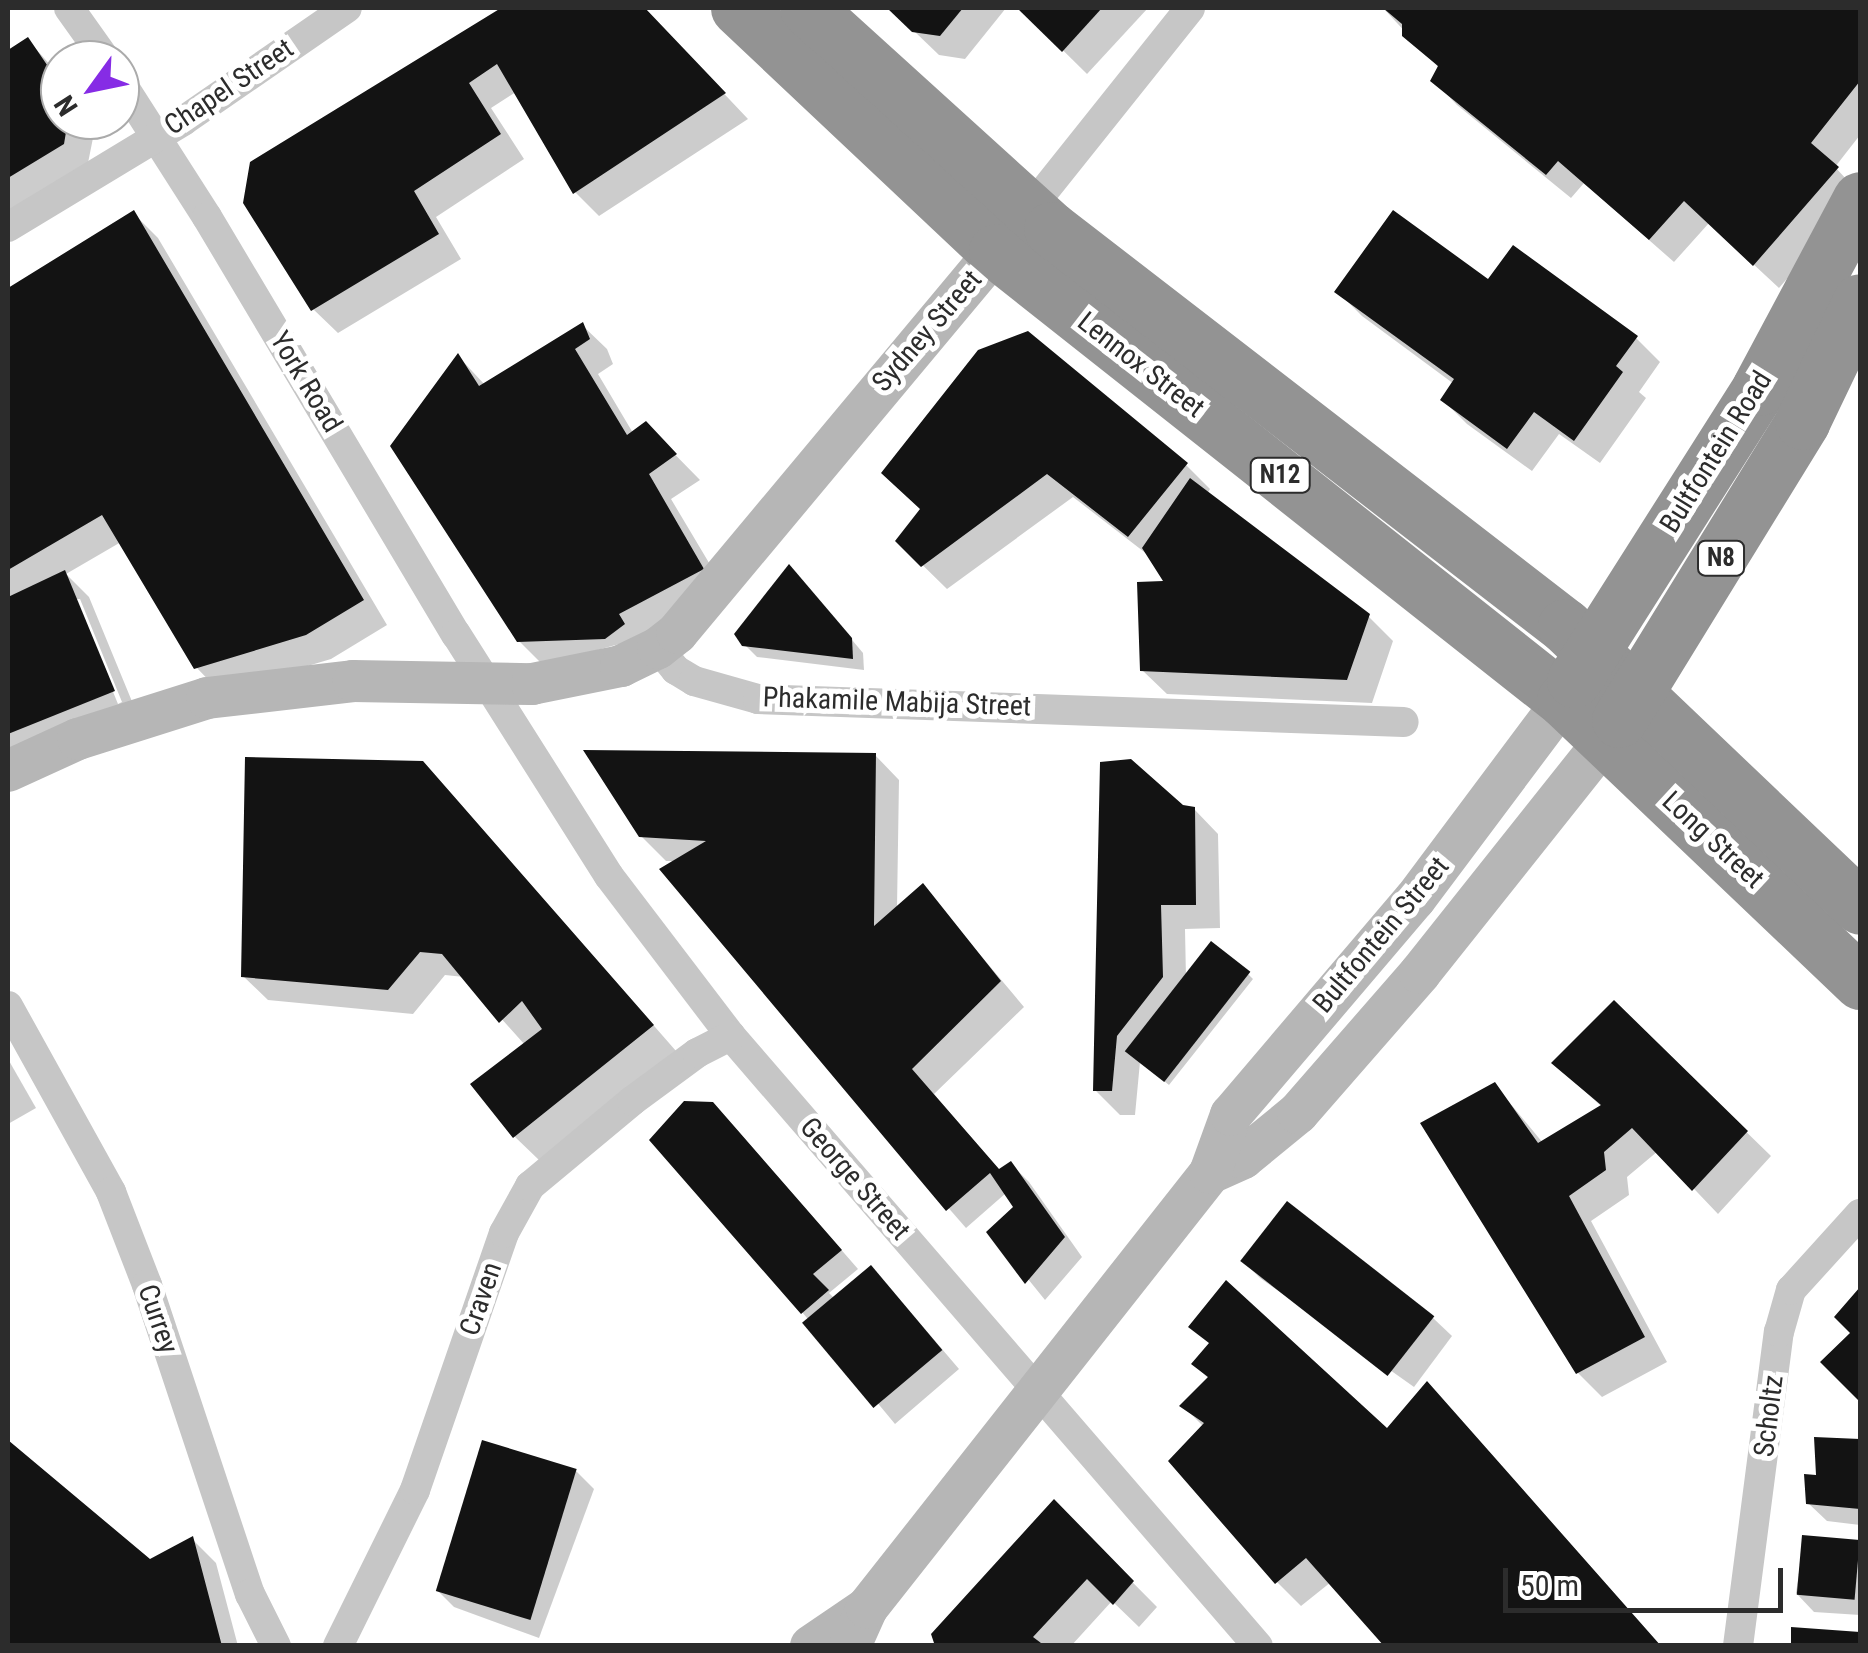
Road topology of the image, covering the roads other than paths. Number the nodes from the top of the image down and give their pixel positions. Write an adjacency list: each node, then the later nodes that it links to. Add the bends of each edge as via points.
1 (69, 8): 6 (street)
2 (348, 8): 8 (street, Chapel Street)
3 (738, 8): 11 (highway, Lennox Street / N12)
4 (807, 8): 11 (highway, Lennox Street / N12)
5 (1190, 8): 11 (street, Sydney Street)
6 (92, 40)
7 (140, 111): 8 (street, York Road)
8 (157, 136): 10 (street, Chapel Street); 15 (street, York Road)
9 (1860, 199): 14 (highway, Bultfontein Road / N8, via 1759,388)
10 (8, 228)
11 (1012, 231): 13 (street, Sydney Street, via 678,633); 14 (highway, Lennox Street / N12); 17 (highway, Lennox Street / N12)
12 (1860, 301): 16 (highway, Bultfontein Road / N8, via 1802,422)
13 (658, 648): 15 (street, via 576,678); 18 (street, Phakamile Mabija Street, via 694,681 758,699)
14 (1590, 649): 16 (highway, Long Street); 17 (highway, Bultfontein Road / N8)
15 (488, 686): 20 (street, via 353,680 207,698 78,739); 24 (street, George Street, via 609,876)
16 (1638, 692): 19 (highway, Bultfontein Road / N8); 21 (highway, Long Street)
17 (1564, 700): 19 (highway, Long Street); 25 (street, Bultfontein Street, via 1415,899 1231,1115)
18 (1404, 722)
19 (1606, 739): 22 (highway, Long Street); 25 (street, Bultfontein Street, via 1298,1114 1243,1158)
20 (8, 771)
21 (1860, 907)
22 (1860, 982)
23 (8, 1006): 29 (street, Currey, via 110,1192 250,1594)
24 (731, 1036): 27 (street, George Street); 30 (street, Craven, via 645,1092 530,1186 504,1233 415,1490)
25 (1210, 1174): 27 (street, Bultfontein Street)
26 (1860, 1214): 33 (street, Scholtz, via 1791,1290 1779,1332)
27 (1036, 1390): 28 (street, Bultfontein Street); 32 (street, George Street)
28 (859, 1626): 31 (street, Bultfontein Street)
29 (276, 1646)
30 (338, 1646)
31 (810, 1646)
32 (1258, 1646)
33 (1738, 1646)

